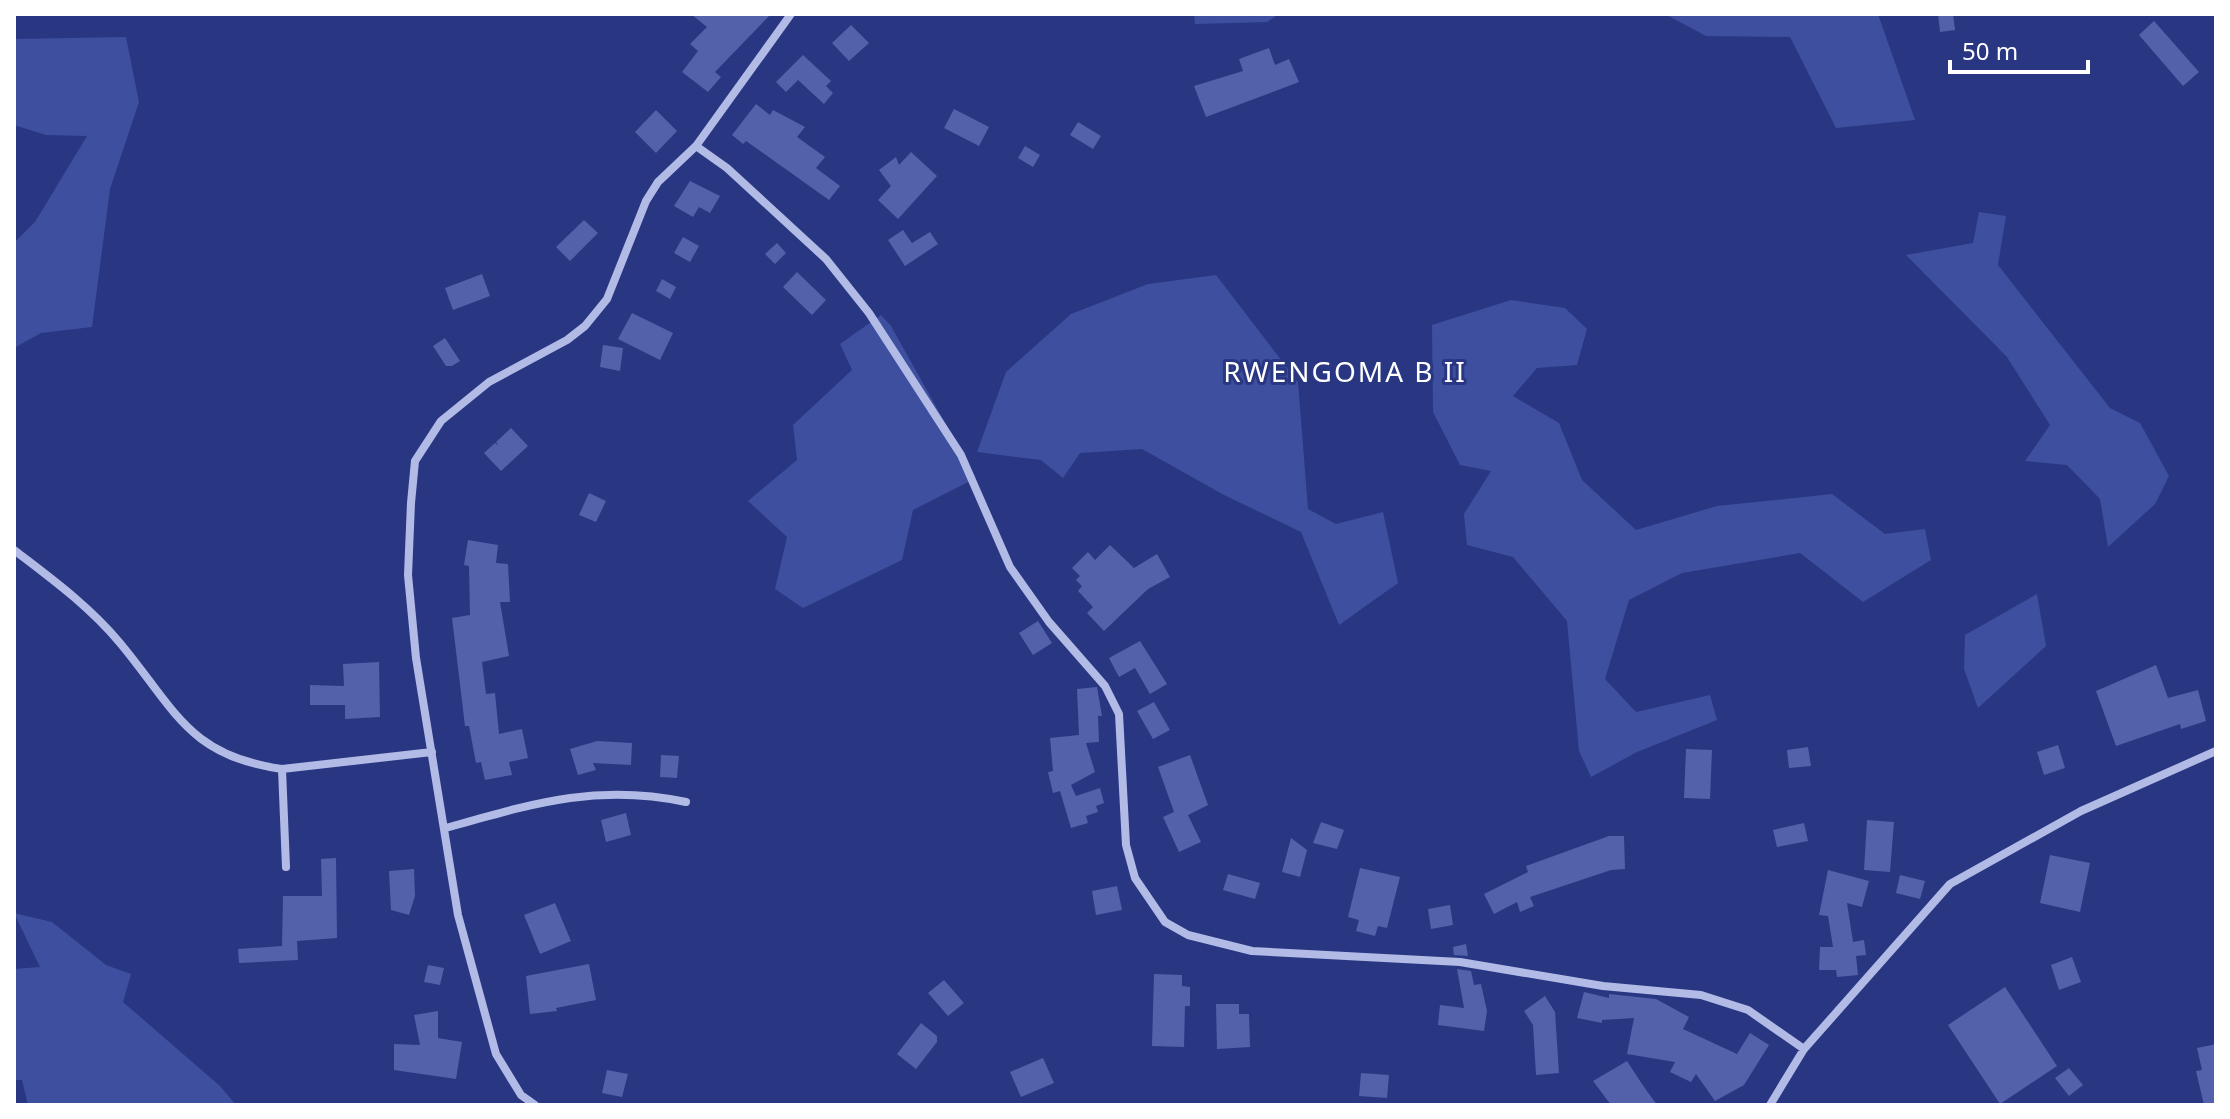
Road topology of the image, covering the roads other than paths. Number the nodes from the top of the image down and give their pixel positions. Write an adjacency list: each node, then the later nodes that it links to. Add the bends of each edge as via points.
1 (791, 14): 2 (street)
2 (696, 146): 5 (street, via 646,201 597,314 567,340 489,382 441,421 415,461 408,575); 10 (street, via 826,259 869,313 961,455 1016,576 1105,686 1119,714 1126,845 1135,878 1165,922 1188,935 1252,951 1460,962 1603,986 1701,995 1748,1010)
3 (14, 550): 6 (street, via 77,598 161,692 190,733 217,752)
4 (2216, 751): 10 (street, via 2081,811 1950,884)
5 (432, 752): 6 (street); 8 (street)
6 (282, 769): 9 (street)
7 (686, 802): 8 (street, via 645,793 580,795)
8 (446, 828): 11 (street, via 458,915 496,1054 521,1095)
9 (286, 867)
10 (1804, 1049): 12 (street)
11 (535, 1105)
12 (1770, 1105)

